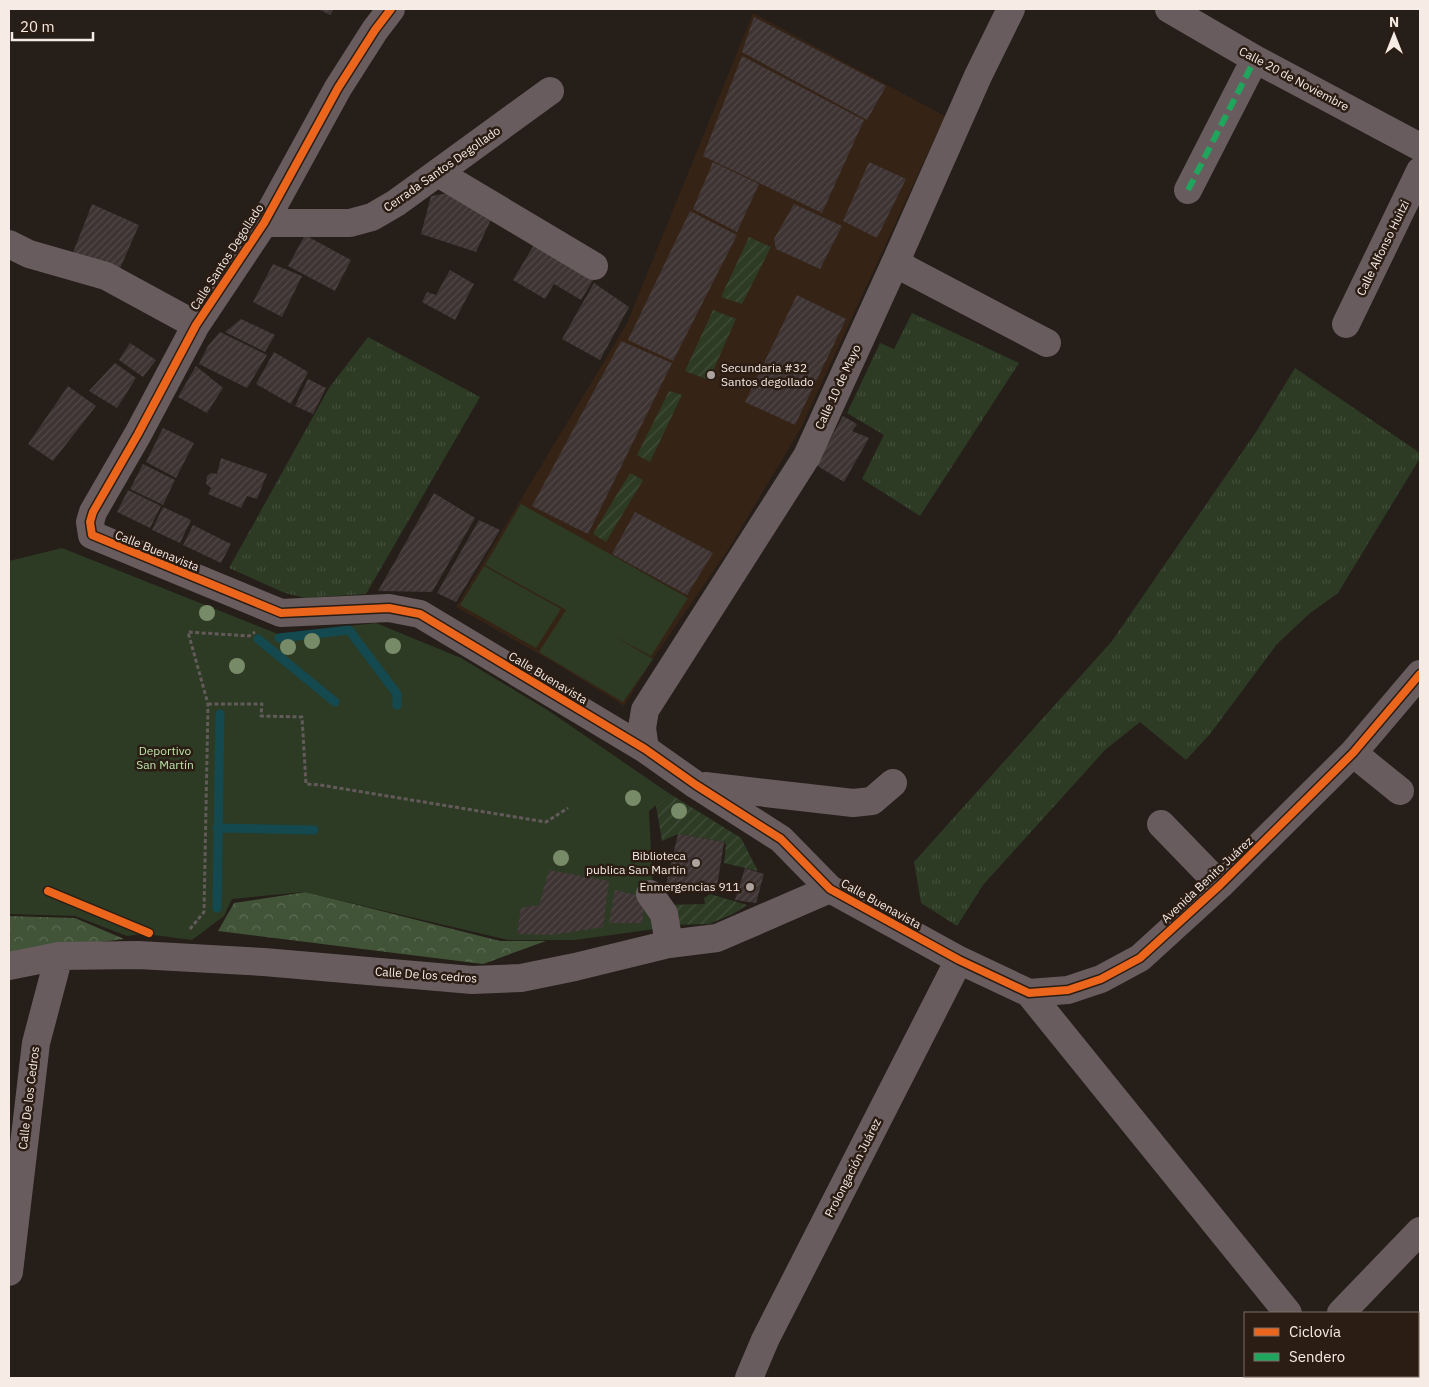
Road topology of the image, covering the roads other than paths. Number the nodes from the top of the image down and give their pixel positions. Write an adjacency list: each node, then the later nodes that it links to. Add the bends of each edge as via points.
1 (391, 9): 10 (street, Calle Santos Degollado, via 338,88)
2 (1011, 9): 12 (street, Calle 10 de Mayo)
3 (1169, 9): 4 (street, Calle 20 de Noviembre)
4 (1255, 59): 6 (street, Calle 20 de Noviembre); 9 (street)
5 (550, 91): 8 (street, Cerrada Santos Degollado)
6 (1420, 147)
7 (1420, 171): 14 (street, Calle Alfonso Huitzi)
8 (438, 173): 10 (street, Cerrada Santos Degollado, via 372,217 350,223); 13 (street)
9 (1188, 190)
10 (264, 223): 15 (street, Calle Santos Degollado)
11 (9, 244): 15 (street, Calle Santos Degollado, via 29,254 106,276)
12 (896, 261): 16 (street); 19 (street, Calle 10 de Mayo, via 807,456 645,710 642,728)
13 (594, 266)
14 (1346, 324)
15 (196, 326): 17 (street, Calle Santos Degollado)
16 (1047, 343)
17 (90, 522): 19 (street, Calle Buenavista, via 92,535 110,544 281,613 389,608 420,614)
18 (1420, 674): 20 (street, Avenida Benito Juárez)
19 (644, 749): 22 (street, Calle Buenavista)
20 (1352, 753): 23 (street); 25 (street, Avenida Benito Juárez)
21 (893, 783): 22 (street, via 872,801 853,803)
22 (696, 785): 26 (street, Calle Buenavista, via 781,839)
23 (1400, 791)
24 (1161, 824): 25 (street)
25 (1220, 885): 32 (street, Avenida Benito Juárez, via 1140,958 1101,979 1068,990)
26 (830, 889): 28 (street, Calle De los cedros, via 717,938); 30 (street, Calle Buenavista)
27 (650, 894): 28 (street, via 664,914)
28 (669, 944): 29 (street, Calle De los cedros, via 521,978 472,980 207,958)
29 (59, 956): 31 (street, Calle De los cedros); 34 (street, Calle De los Cedros, via 36,1043)
30 (959, 960): 32 (street, Avenida Benito Juárez); 37 (street, Prolongación Juárez, via 765,1340)
31 (9, 966)
32 (1029, 993): 35 (street)
33 (1420, 1231): 36 (street)
34 (9, 1272)
35 (1287, 1312)
36 (1342, 1312)
37 (750, 1378)

